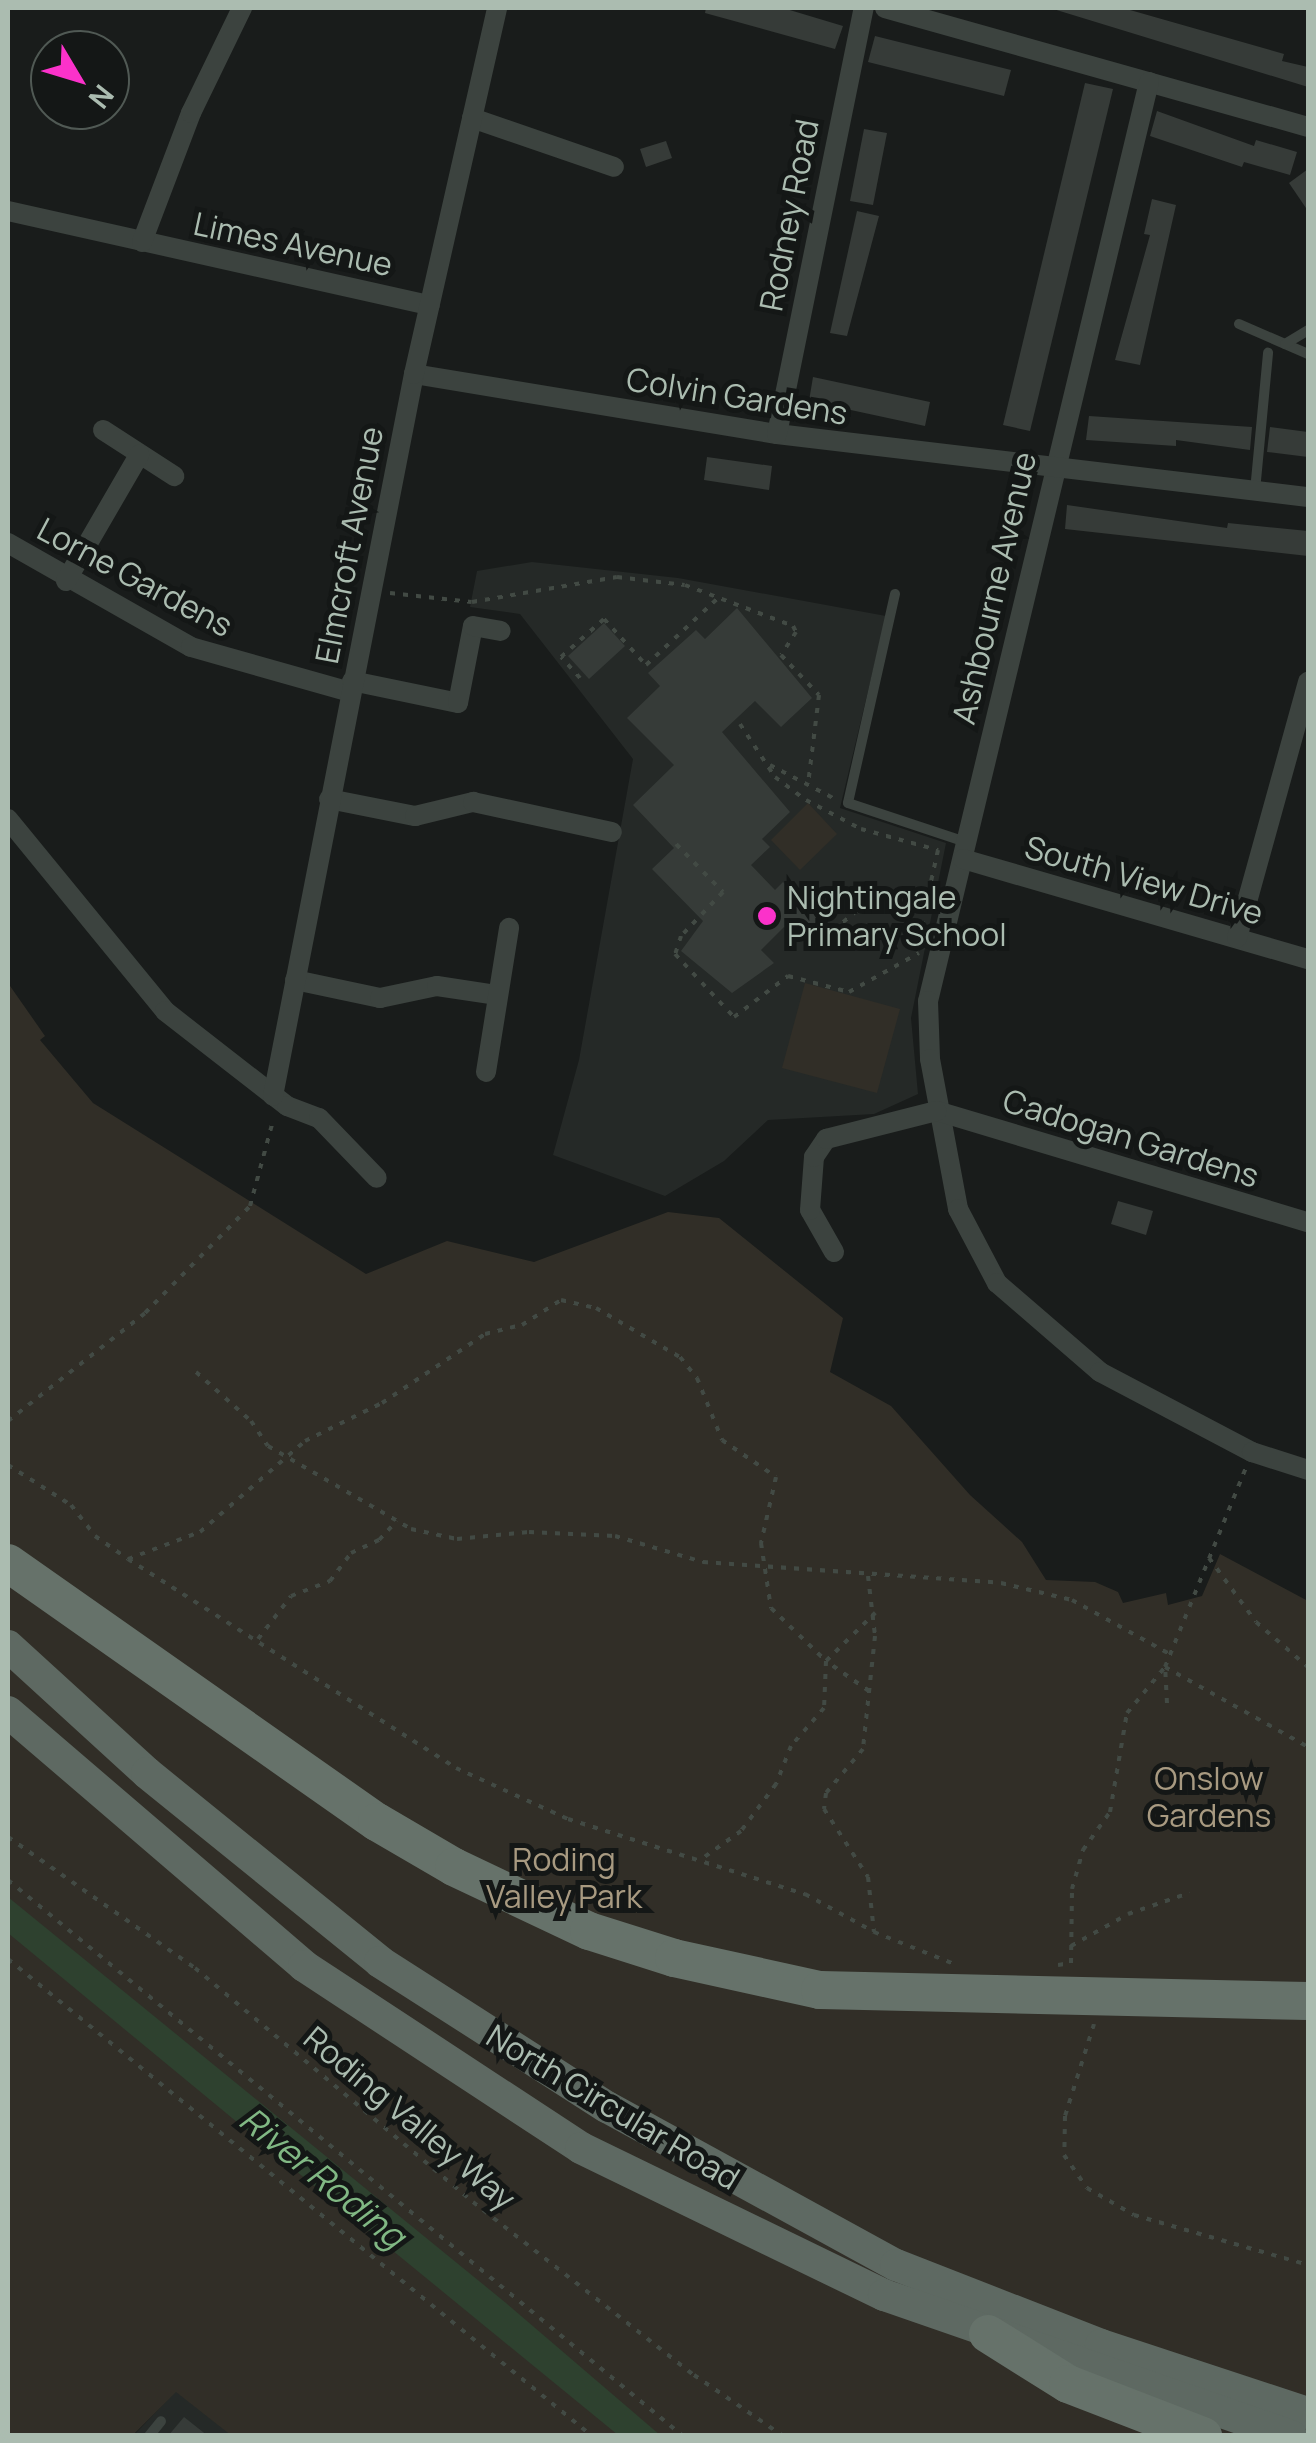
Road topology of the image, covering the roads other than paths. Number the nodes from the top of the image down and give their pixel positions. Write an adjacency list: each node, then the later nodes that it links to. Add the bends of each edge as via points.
1 (242, 8): 10 (street, via 191,113)
2 (497, 8): 6 (street, Elmcroft Avenue)
3 (864, 8): 19 (street, Rodney Road)
4 (885, 8): 5 (street)
5 (1149, 82): 7 (street); 21 (street, Ashbourne Avenue)
6 (472, 118): 8 (street); 11 (street, Elmcroft Avenue)
7 (1308, 128)
8 (614, 167)
9 (8, 211): 10 (street, Limes Avenue)
10 (142, 242): 11 (street, Limes Avenue)
11 (430, 305): 17 (street, Elmcroft Avenue)
12 (1239, 324): 14 (lane)
13 (1308, 330): 14 (lane)
14 (1286, 344): 16 (lane)
15 (1268, 353): 23 (lane)
16 (1308, 354)
17 (414, 374): 19 (street, Colvin Gardens); 30 (street, Elmcroft Avenue)
18 (102, 430): 20 (street)
19 (777, 434): 21 (street, Colvin Gardens)
20 (139, 454): 22 (street); 26 (street)
21 (1050, 471): 23 (street, Colvin Gardens); 34 (street, Ashbourne Avenue)
22 (174, 476)
23 (1254, 492): 24 (street, Colvin Gardens)
24 (1308, 497)
25 (8, 543): 26 (street, Lorne Gardens)
26 (66, 580): 30 (street, Lorne Gardens, via 191,647)
27 (895, 594): 34 (lane, via 848,803)
28 (501, 632): 30 (street, Lorne Gardens, via 474,626 458,703)
29 (1308, 682): 36 (street)
30 (351, 687): 31 (street, Elmcroft Avenue)
31 (329, 799): 33 (street, via 414,816 473,802); 38 (street, Elmcroft Avenue)
32 (8, 819): 41 (street, via 143,989)
33 (612, 832)
34 (965, 851): 36 (street, South View Drive); 42 (street, Ashbourne Avenue, via 928,1001)
35 (509, 928): 39 (street)
36 (1237, 938): 37 (street, South View Drive)
37 (1308, 959)
38 (294, 980): 39 (street, via 380,998 437,986); 41 (street, Elmcroft Avenue)
39 (497, 995): 40 (street)
40 (486, 1072)
41 (273, 1096): 43 (street, via 319,1118)
42 (937, 1111): 44 (street, Cadogan Gardens); 45 (street, via 826,1139 814,1157 810,1210); 46 (street, via 958,1209 997,1283 1100,1372 1252,1452)
43 (377, 1178)
44 (1308, 1222)
45 (834, 1252)
46 (1308, 1470)
47 (8, 1563): 50 (highway, bridge, via 348,1802 454,1867 589,1931 732,1973 820,1990)
48 (8, 1646): 52 (highway, North Circular Road, via 147,1773 380,1962 607,2108 896,2265 1084,2339)
49 (8, 1712): 51 (highway, North Circular Road, via 218,1898 348,1998 489,2093 748,2234)
50 (1308, 2001)
51 (988, 2334): 55 (highway, via 1068,2384); 56 (highway, North Circular Road)
52 (1308, 2412)
53 (161, 2422): 54 (lane)
54 (149, 2436)
55 (1203, 2436)
56 (1290, 2436)

